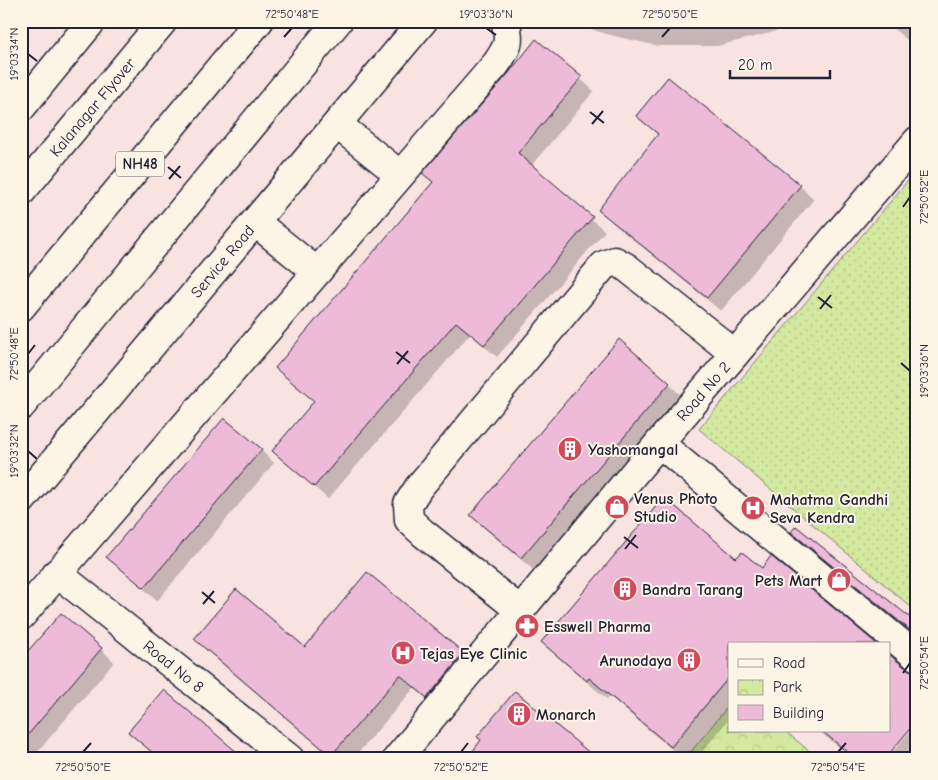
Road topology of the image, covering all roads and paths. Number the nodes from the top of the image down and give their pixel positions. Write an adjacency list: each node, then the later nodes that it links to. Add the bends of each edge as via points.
1 (92, 21): 7 (main road)
2 (163, 21): 11 (main road, Kalanagar Flyover)
3 (259, 21): 14 (main road, NH48)
4 (338, 21): 16 (main road)
5 (423, 21): 8 (main road, Service Road)
6 (505, 21): 10 (main road, via 508,47)
7 (21, 108)
8 (337, 124): 10 (main road); 12 (main road, Service Road)
9 (917, 141): 15 (main road, Road No 2)
10 (400, 175): 13 (main road)
11 (21, 192)
12 (254, 222): 13 (main road); 18 (main road, Service Road)
13 (317, 272): 19 (main road)
14 (21, 307)
15 (735, 354): 17 (main road, Road No 2); 20 (main road, via 626,267 614,261 604,265 408,504 409,520)
16 (21, 406)
17 (659, 443): 20 (main road, Road No 2); 22 (main road)
18 (21, 501)
19 (57, 573): 21 (main road); 23 (main road, Road No 8)
20 (521, 610): 24 (main road, Road No 2)
21 (21, 616)
22 (917, 657)
23 (290, 759)
24 (396, 759)

